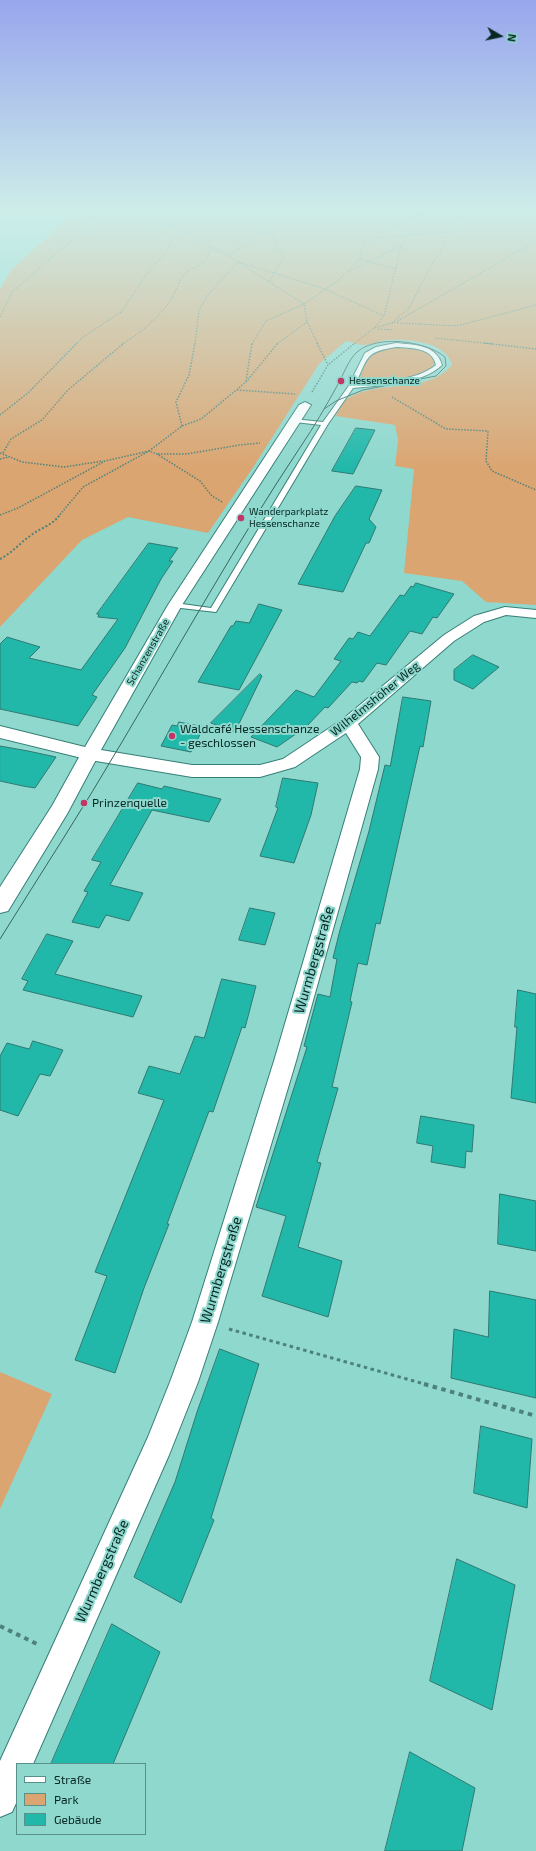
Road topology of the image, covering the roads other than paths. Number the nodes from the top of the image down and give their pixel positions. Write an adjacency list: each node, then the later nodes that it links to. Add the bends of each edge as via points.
1 (351, 387): 1 (lane, via 367,354 378,348 412,346 427,349 437,357 439,365 430,373 408,379); 4 (lane)
2 (307, 401): 3 (street, Schanzenstraße)
3 (295, 420): 4 (lane); 5 (street, Schanzenstraße)
4 (325, 424): 5 (lane, via 213,610)
5 (175, 605): 9 (street, Schanzenstraße)
6 (536, 614): 7 (street, Wilhelmshöher Weg, via 506,611 479,619 449,638)
7 (349, 723): 9 (street, Wilhelmshöher Weg, via 289,763 260,771 192,770); 11 (street, Wurmbergstraße, via 370,757 370,769 205,1322 159,1445)
8 (0, 732): 9 (street)
9 (90, 754): 10 (street, Schanzenstraße, via 60,809)
10 (0, 905)
11 (17, 1763)
12 (16, 1764): 13 (street, Wurmbergstraße)
13 (0, 1800)

